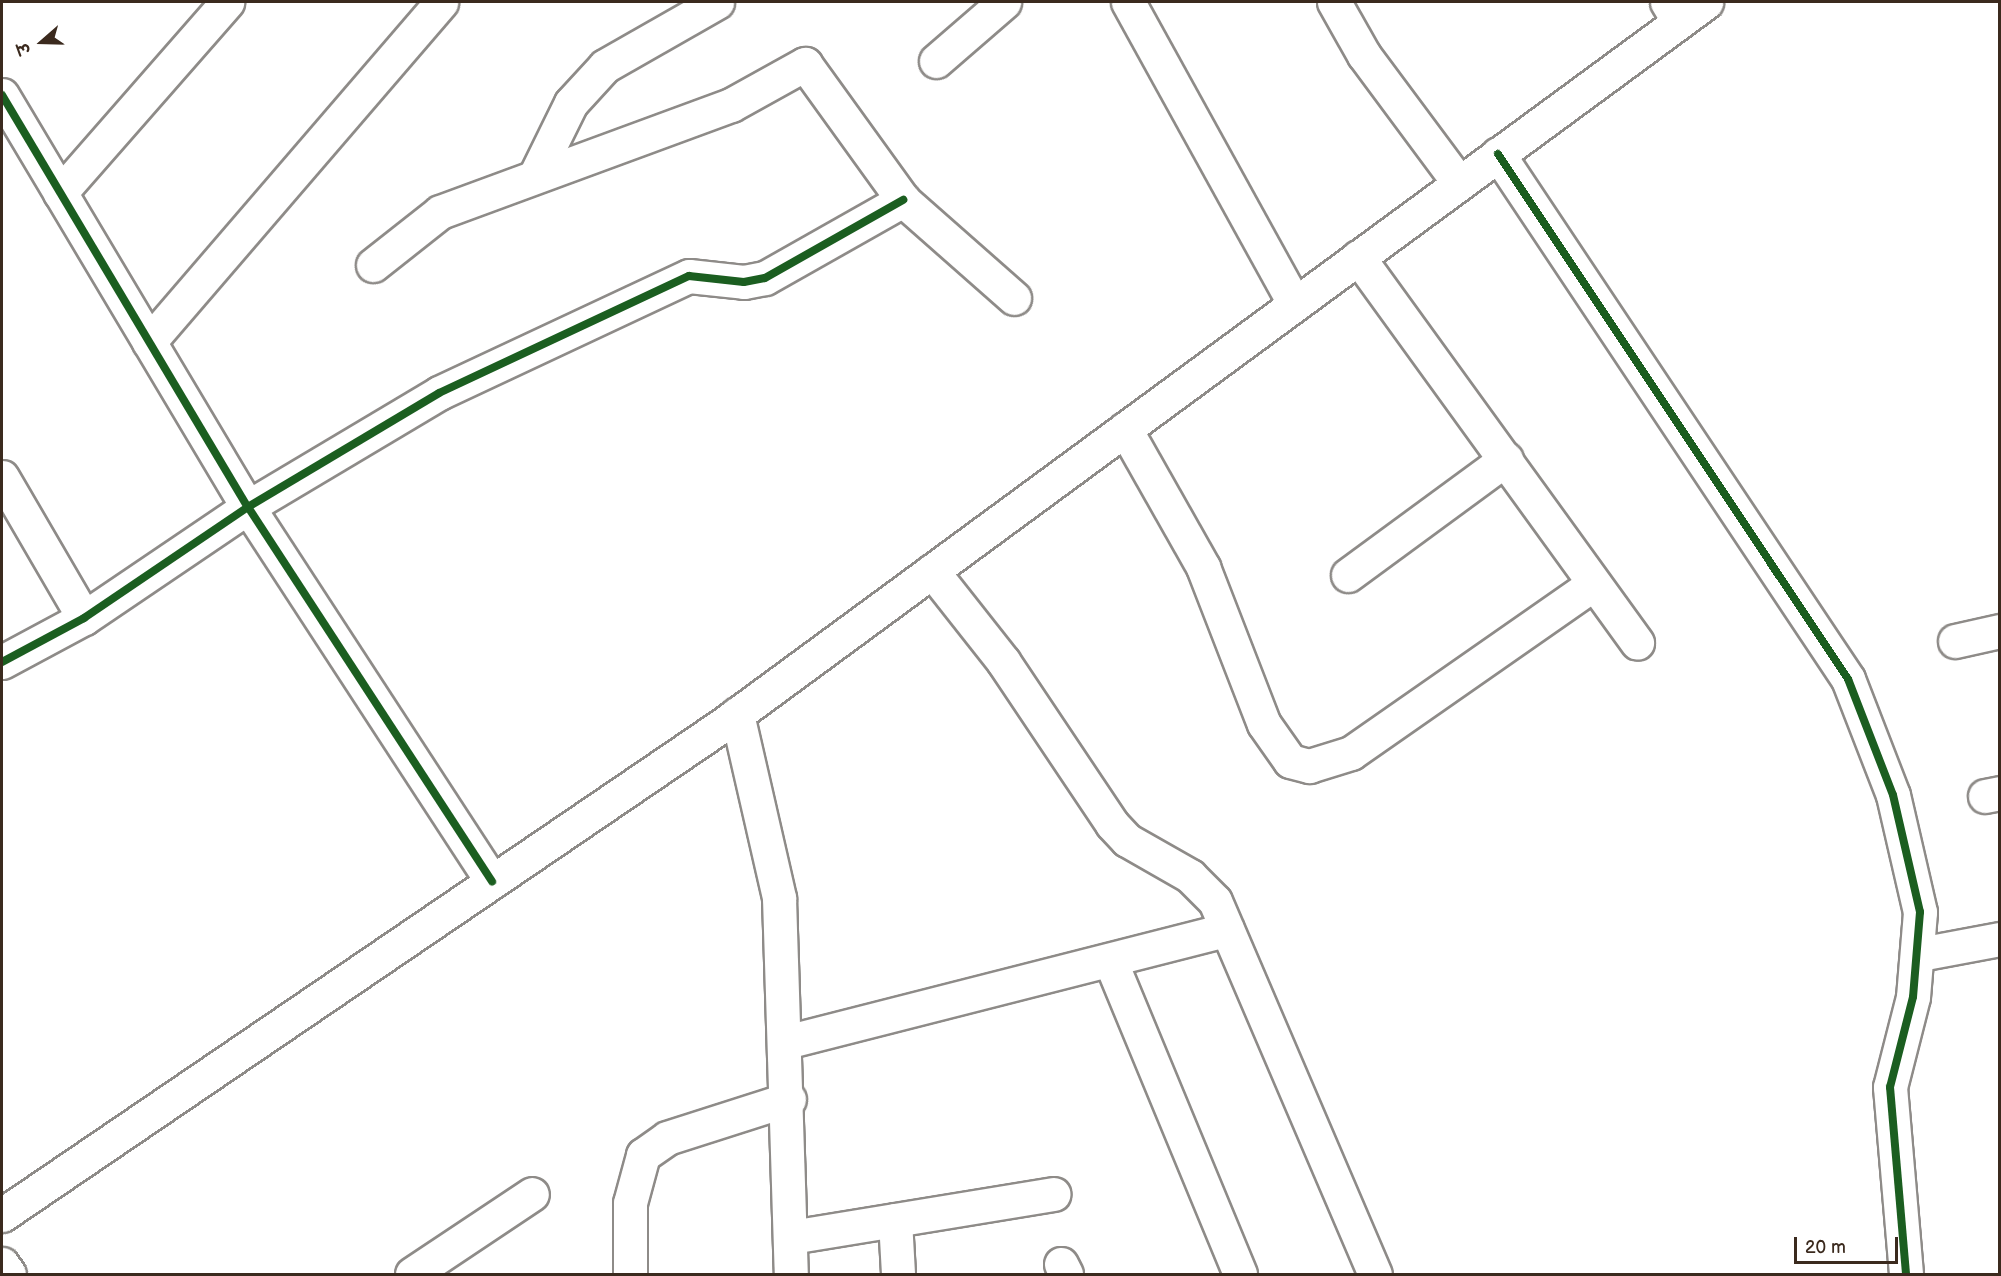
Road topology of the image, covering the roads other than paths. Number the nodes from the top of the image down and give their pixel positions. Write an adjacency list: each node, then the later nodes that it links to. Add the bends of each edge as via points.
1 (227, 2): 15 (street)
2 (717, 2): 9 (street)
3 (1004, 2): 10 (street)
4 (1128, 2): 20 (street)
5 (1334, 2): 14 (street, via 1364,55)
6 (1706, 2): 8 (street)
7 (435, 4): 21 (street)
8 (1673, 11): 12 (street)
9 (675, 12): 13 (street, via 605,66 571,103)
10 (936, 61)
11 (2, 94): 15 (street)
12 (1498, 154): 14 (street); 38 (street, via 1848,679 1907,846 1920,912)
13 (536, 174): 16 (street, via 731,105 805,64); 18 (street, via 440,212)
14 (1460, 183): 17 (street)
15 (60, 193): 21 (street)
16 (903, 200): 19 (street); 25 (street, via 765,278 744,282 700,274 632,299 439,393)
17 (1358, 257): 20 (street); 23 (street)
18 (373, 265)
19 (1014, 298)
20 (1295, 304): 22 (street)
21 (149, 342): 25 (street)
22 (1125, 429): 26 (street); 28 (street, via 1203,567 1264,724 1290,761 1309,766 1351,753)
23 (1506, 459): 27 (street); 28 (street)
24 (2, 477): 29 (street)
25 (248, 507): 29 (street); 35 (street)
26 (932, 571): 34 (street); 36 (street, via 1003,661 1112,824 1127,840 1190,876 1215,901)
27 (1348, 575)
28 (1593, 584): 32 (street)
29 (84, 618): 33 (street)
30 (2000, 631): 31 (street)
31 (1955, 640)
32 (1636, 643)
33 (2, 663)
34 (736, 714): 35 (street); 40 (street, via 779,898)
35 (492, 881): 44 (street)
36 (1227, 930): 39 (street); 54 (street)
37 (2000, 939): 38 (street)
38 (1920, 954): 55 (street, via 1890,1087)
39 (1110, 960): 40 (street); 53 (street)
40 (786, 1042): 41 (street)
41 (789, 1099): 46 (street); 50 (street, via 667,1138 643,1155 630,1203)
42 (532, 1194): 49 (street)
43 (1053, 1194): 45 (street)
44 (2, 1215)
45 (895, 1220): 46 (street); 52 (street)
46 (791, 1237): 51 (street)
47 (2, 1264): 48 (street)
48 (9, 1275)
49 (412, 1275)
50 (630, 1275)
51 (791, 1275)
52 (898, 1275)
53 (1240, 1275)
54 (1375, 1275)
55 (1905, 1275)

